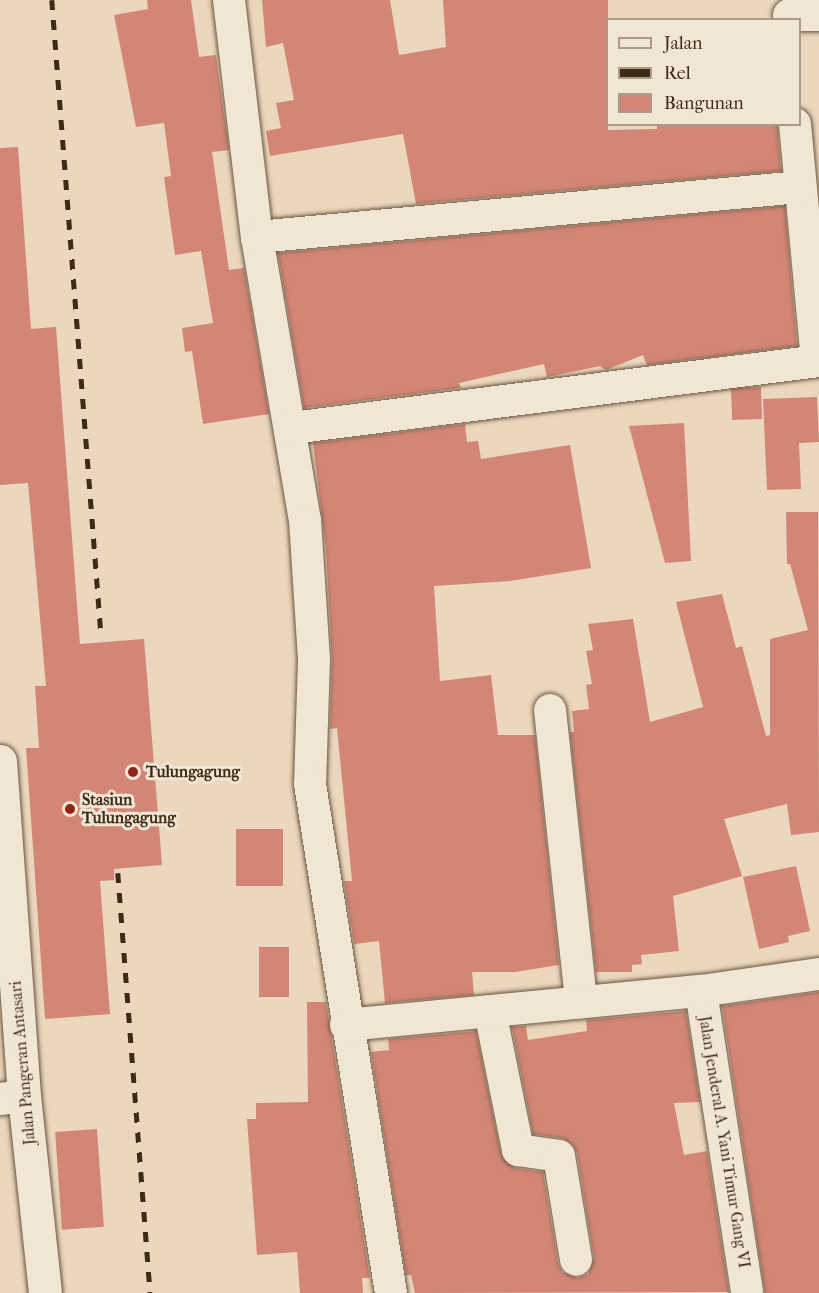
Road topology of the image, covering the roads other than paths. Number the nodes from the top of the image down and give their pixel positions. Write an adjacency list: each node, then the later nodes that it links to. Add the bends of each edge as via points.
1 (230, 0): 4 (street)
2 (795, 126): 3 (street)
3 (800, 187): 4 (street); 5 (street)
4 (257, 237): 6 (street)
5 (818, 361): 6 (street)
6 (292, 428): 13 (street, via 305,520 314,659 310,784)
7 (550, 711): 11 (street)
8 (0, 761): 14 (main road, Jalan Pangeran Antasari)
9 (819, 974): 10 (street)
10 (701, 990): 11 (street); 18 (street, Jalan Jenderal A. Yani Timur Gang VI)
11 (581, 1002): 12 (street)
12 (490, 1011): 13 (street); 15 (street, via 518,1150 559,1156)
13 (346, 1025): 17 (street)
14 (12, 1097): 16 (main road, Jalan Pangeran Antasari)
15 (576, 1260)
16 (45, 1293)
17 (391, 1293)
18 (747, 1293)

